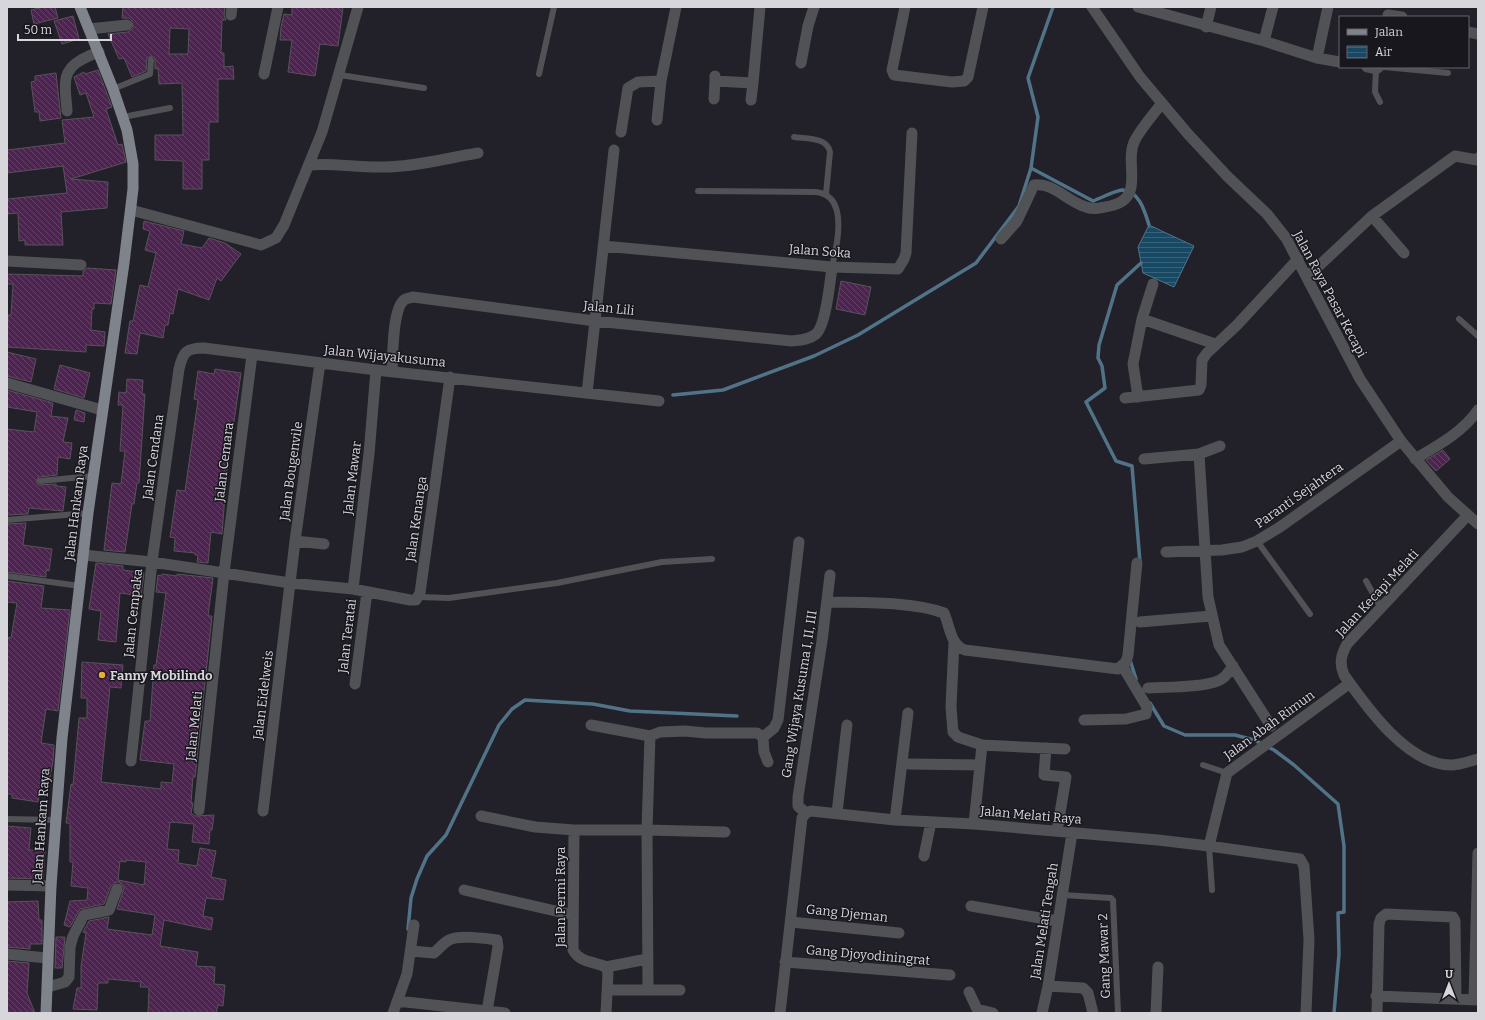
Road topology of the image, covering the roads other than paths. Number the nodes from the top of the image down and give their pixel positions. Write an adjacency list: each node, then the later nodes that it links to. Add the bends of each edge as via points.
1 (80, 7): 19 (main road, Jalan Hankam Raya)
2 (278, 7): 29 (street)
3 (358, 7): 31 (street)
4 (554, 7): 30 (lane)
5 (676, 7): 32 (street)
6 (760, 7): 33 (street)
7 (814, 7): 24 (street)
8 (905, 7): 9 (street, via 892,70 894,74 952,82 964,81 968,77)
9 (983, 7)
10 (1092, 7): 39 (street, Jalan Raya Pasar Kecapi, via 1140,77)
11 (1138, 7): 18 (street)
12 (1210, 7): 18 (street)
13 (1273, 7): 20 (street)
14 (1328, 7): 22 (street)
15 (1389, 13): 16 (street)
16 (1399, 16)
17 (127, 25): 19 (street)
18 (1206, 26): 20 (street)
19 (88, 29): 21 (main road, Jalan Hankam Raya)
20 (1264, 41): 22 (street)
21 (99, 52): 35 (main road, Jalan Hankam Raya); 41 (street, via 77,62 67,72)
22 (1317, 58): 25 (street)
23 (151, 60): 35 (lane, via 150,74)
24 (801, 62)
25 (1339, 62)
26 (1377, 68): 38 (lane, via 1374,92)
27 (1389, 68): 28 (lane)
28 (1448, 73)
29 (264, 74)
30 (539, 74)
31 (340, 75): 34 (lane); 50 (street)
32 (661, 80): 43 (street); 44 (street, via 638,82 628,88)
33 (753, 83): 36 (street, via 715,78); 37 (street)
34 (424, 88)
35 (113, 89): 42 (main road, Jalan Hankam Raya)
36 (714, 99)
37 (751, 100)
38 (1380, 102)
39 (1162, 103): 55 (street, via 1135,140 1132,187 1120,204 1097,209 1085,207 1043,184 1034,185 1017,222); 58 (street, Jalan Raya Pasar Kecapi, via 1222,171 1267,214 1286,238)
40 (170, 108): 42 (lane)
41 (67, 111)
42 (123, 117): 53 (main road, Jalan Hankam Raya, via 133,164)
43 (657, 120)
44 (621, 132)
45 (912, 133): 61 (street, Jalan Soka, via 906,252 901,265 898,269)
46 (794, 137): 52 (lane, via 824,141 828,145 830,152)
47 (614, 150): 56 (street)
48 (478, 154): 50 (street, via 385,167 329,164)
49 (1477, 159): 54 (street, via 1455,156)
50 (310, 166): 53 (street, via 284,225 276,238 262,246)
51 (698, 191): 52 (lane)
52 (826, 194): 61 (lane, via 832,199 837,218 838,239)
53 (131, 210): 80 (main road, Jalan Hankam Raya)
54 (1372, 216): 57 (street); 62 (street)
55 (1001, 239)
56 (603, 246): 61 (street, Jalan Soka); 66 (street)
57 (1404, 253)
58 (1298, 259): 62 (street, Jalan Raya Pasar Kecapi); 68 (street)
59 (7, 261): 60 (street)
60 (81, 265)
61 (832, 267): 66 (street, Jalan Lili, via 827,306 819,329 817,334 803,340 792,341)
62 (1307, 277): 82 (street, Jalan Raya Pasar Kecapi, via 1360,379)
63 (1153, 284): 64 (street)
64 (1142, 319): 68 (street); 77 (street, via 1133,364)
65 (1458, 319): 67 (lane)
66 (595, 320): 73 (street, Jalan Lili, via 413,297 405,299 400,305 396,321); 76 (street)
67 (1478, 336)
68 (1216, 344): 77 (street, via 1202,360 1201,385 1198,390)
69 (252, 355): 70 (street, Jalan Wijayakusuma, via 194,348); 71 (street, Jalan Wijayakusuma); 103 (street, Jalan Cemara)
70 (183, 356): 101 (street, Jalan Cendana, via 179,369)
71 (320, 363): 72 (street, Jalan Wijayakusuma); 93 (street, Jalan Bougenvile)
72 (376, 370): 73 (street, Jalan Wijayakusuma); 109 (street, Jalan Mawar)
73 (392, 371): 74 (street, Jalan Wijayakusuma)
74 (450, 377): 76 (street, Jalan Wijayakusuma); 111 (street, Jalan Kenanga)
75 (7, 383): 80 (street)
76 (588, 393): 79 (street, Jalan Wijayakusuma)
77 (1138, 397): 78 (street)
78 (1125, 398)
79 (659, 400)
80 (102, 410): 87 (main road, Jalan Hankam Raya)
81 (1478, 410): 86 (street, via 1442,443)
82 (1401, 441): 86 (street, Jalan Raya Pasar Kecapi); 94 (street, Paranti Sejahtera, via 1280,528)
83 (1220, 446): 84 (street)
84 (1199, 454): 85 (street); 97 (street)
85 (1144, 459)
86 (1415, 459): 90 (street, Jalan Raya Pasar Kecapi, via 1448,497)
87 (93, 476): 88 (lane); 89 (main road, Jalan Hankam Raya)
88 (40, 481)
89 (88, 513): 91 (lane); 99 (main road, Jalan Hankam Raya)
90 (1468, 515): 92 (street, Jalan Raya Pasar Kecapi); 113 (street, Jalan Kecapi Melati)
91 (7, 520)
92 (1478, 524)
93 (295, 541): 96 (street); 107 (street, Jalan Bougenvile)
94 (1257, 541): 97 (street, Paranti Sejahtera, via 1242,547); 114 (lane)
95 (799, 542): 129 (street, via 778,720 774,728)
96 (324, 544)
97 (1205, 551): 98 (street, Paranti Sejahtera); 115 (street)
98 (1166, 552)
99 (83, 555): 101 (street); 108 (main road, Jalan Hankam Raya)
100 (712, 559): 111 (lane, via 662,562 557,583 449,598)
101 (152, 562): 103 (street); 134 (street, Jalan Cempaka)
102 (1137, 563): 119 (street, via 1128,655)
103 (224, 572): 107 (street); 140 (street, Jalan Melati)
104 (830, 575): 112 (street, Gang Wijaya Kusuma I, II, III)
105 (7, 576): 108 (lane)
106 (1366, 581): 113 (lane)
107 (290, 583): 109 (street); 141 (street, Jalan Eidelweis)
108 (80, 586): 146 (main road, Jalan Hankam Raya, via 62,738)
109 (353, 589): 110 (street)
110 (366, 592): 111 (street, via 410,600); 121 (street, Jalan Teratai)
111 (419, 597)
112 (827, 602): 117 (street, via 936,610 944,613); 142 (street, Gang Wijaya Kusuma I, II, III, via 798,797 798,806)
113 (1381, 608): 120 (street, Jalan Kecapi Melati, via 1347,644 1343,652 1341,667)
114 (1310, 614)
115 (1211, 616): 116 (street); 118 (street, via 1219,645)
116 (1140, 622)
117 (954, 642): 119 (street, via 965,650 1118,669); 130 (street, via 951,707 953,732 958,737)
118 (1233, 666): 122 (street, via 1223,678 1215,682); 127 (street)
119 (1123, 667): 124 (street, via 1147,707 1146,714 1126,719)
120 (1350, 683): 133 (street, Jalan Kecapi Melati, via 1375,718 1416,753 1431,761 1452,765); 139 (street, Jalan Abah Rimun)
121 (355, 684)
122 (1148, 688)
123 (908, 713): 147 (street)
124 (1084, 720)
125 (591, 725): 128 (street)
126 (847, 725): 143 (street)
127 (1271, 726)
128 (650, 736): 129 (street, via 660,732 685,731 757,733); 151 (street)
129 (763, 737): 135 (street)
130 (982, 745): 131 (street); 137 (street)
131 (1046, 748): 132 (street); 152 (street, via 1044,775 1066,777)
132 (1065, 749)
133 (1478, 759)
134 (131, 761)
135 (768, 762)
136 (909, 764): 137 (street)
137 (980, 765): 149 (street)
138 (1204, 765): 139 (lane)
139 (1227, 773): 155 (street, Jalan Abah Rimun)
140 (199, 810)
141 (263, 811)
142 (806, 813): 143 (street, Jalan Melati Raya); 167 (street, via 802,818)
143 (837, 813): 147 (street, Jalan Melati Raya)
144 (480, 816): 150 (street, via 535,827)
145 (7, 819): 146 (lane)
146 (56, 820): 159 (main road, Jalan Hankam Raya)
147 (895, 820): 148 (street, Jalan Melati Raya)
148 (931, 822): 149 (street, Jalan Melati Raya); 157 (street)
149 (974, 824): 152 (street, Jalan Melati Raya)
150 (574, 830): 151 (street); 165 (street, Jalan Permi Raya)
151 (647, 830): 153 (street); 173 (street)
152 (1057, 831): 154 (street, Jalan Melati Raya)
153 (725, 832)
154 (1072, 833): 155 (street, Jalan Melati Raya); 163 (street, Jalan Melati Tengah)
155 (1209, 846): 162 (lane); 199 (street, Jalan Melati Raya, via 1293,857 1302,861 1309,940)
156 (1478, 853): 186 (street)
157 (924, 856)
158 (7, 885): 159 (street)
159 (51, 886): 172 (main road, Jalan Hankam Raya)
160 (117, 889): 179 (street, via 109,910 84,915 70,947 69,977 65,982)
161 (464, 890): 165 (street)
162 (1212, 890)
163 (1063, 895): 166 (street, Jalan Melati Tengah); 197 (lane, Gang Mawar 2, via 1113,900)
164 (971, 906): 166 (street)
165 (573, 915): 175 (street, Jalan Permi Raya, via 573,950 577,958)
166 (1057, 921): 178 (street, Jalan Melati Tengah)
167 (791, 922): 169 (street, Gang Djeman); 174 (street)
168 (414, 925): 170 (street)
169 (899, 933)
170 (411, 951): 187 (street, via 407,974); 188 (street, via 434,952 454,938 497,940)
171 (7, 954): 172 (street)
172 (47, 958): 179 (main road, Jalan Hankam Raya)
173 (648, 959): 175 (street); 181 (street)
174 (785, 962): 177 (street, Gang Djoyodiningrat); 193 (street)
175 (606, 967): 180 (street)
176 (1158, 967): 198 (street)
177 (950, 975)
178 (1048, 986): 195 (street, Jalan Melati Tengah); 196 (street, via 1083,988 1088,993)
179 (48, 987): 189 (main road, Jalan Hankam Raya)
180 (608, 990): 181 (street); 192 (street)
181 (648, 990): 182 (street)
182 (680, 990)
183 (969, 992): 194 (street, via 977,1009)
184 (1376, 996): 185 (street); 185 (street, via 1380,918 1386,914 1452,917 1455,921); 200 (street)
185 (1456, 999): 186 (street)
186 (1476, 1000)
187 (397, 1001): 188 (street); 190 (street)
188 (487, 1011): 191 (street)
189 (46, 1013)
190 (393, 1013)
191 (505, 1013)
192 (606, 1013)
193 (780, 1013)
194 (993, 1013)
195 (1042, 1013)
196 (1094, 1013)
197 (1118, 1013)
198 (1156, 1013)
199 (1306, 1013)
200 (1377, 1013)

